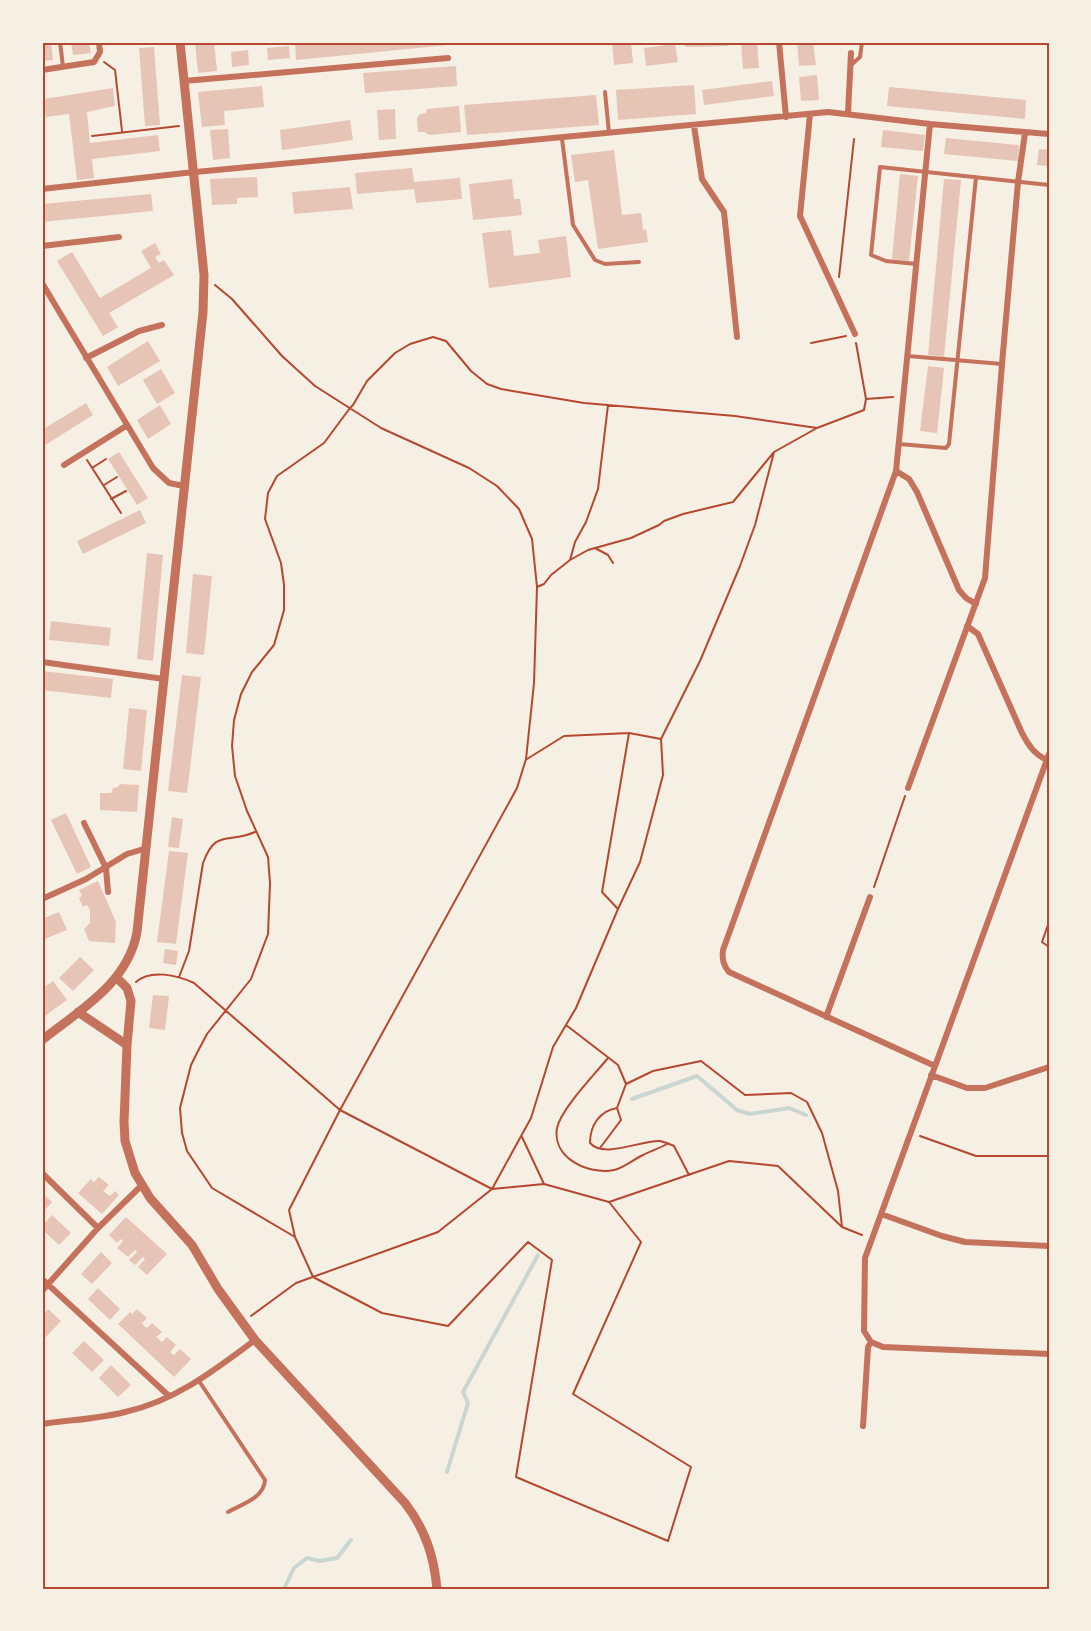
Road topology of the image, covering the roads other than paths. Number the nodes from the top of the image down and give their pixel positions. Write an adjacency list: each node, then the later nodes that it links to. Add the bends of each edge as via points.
1 (60, 42): 9 (lane)
2 (99, 42): 9 (street, via 100,52 94,62)
3 (180, 42): 11 (street)
4 (779, 42): 15 (street)
5 (862, 42): 8 (lane, via 860,57)
6 (851, 53): 8 (street)
7 (448, 57): 11 (street)
8 (850, 66): 14 (street)
9 (63, 67): 10 (street)
10 (42, 70)
11 (184, 81): 22 (street)
12 (605, 92): 19 (lane)
13 (810, 114): 14 (street); 15 (street); 34 (street, via 800,216)
14 (848, 114): 16 (street)
15 (786, 117): 17 (street)
16 (930, 124): 18 (street); 23 (street)
17 (694, 126): 19 (street); 35 (street, via 702,178 724,212)
18 (1025, 133): 20 (street); 25 (street)
19 (609, 134): 21 (street)
20 (1049, 134)
21 (562, 139): 22 (street); 30 (lane, via 573,225 596,260 605,264)
22 (193, 172): 27 (street); 44 (street, via 204,275 203,312)
23 (926, 172): 24 (lane); 31 (street); 31 (lane, via 880,167 871,255 886,261)
24 (976, 177): 25 (lane); 38 (lane)
25 (1018, 182): 26 (lane); 39 (street)
26 (1049, 185)
27 (42, 189)
28 (119, 237): 29 (street)
29 (42, 246)
30 (639, 262)
31 (917, 264): 36 (street)
32 (42, 283): 37 (street)
33 (162, 325): 37 (street, via 139,331)
34 (855, 334)
35 (737, 337)
36 (908, 356): 38 (lane); 41 (street)
37 (86, 358): 40 (street)
38 (957, 360): 39 (lane); 41 (lane, via 948,447)
39 (1002, 364): 45 (street, via 986,578)
40 (126, 426): 42 (street); 44 (street, via 158,475 169,483)
41 (899, 444): 43 (street)
42 (64, 465)
43 (896, 471): 45 (street, via 909,479 917,492 959,590); 61 (street, via 723,950 724,966 729,972)
44 (184, 486): 48 (street)
45 (976, 604): 46 (street)
46 (967, 626): 49 (street, via 978,634 1030,748); 52 (street)
47 (42, 662): 48 (street)
48 (164, 679): 54 (street)
49 (1048, 757): 50 (street)
50 (1042, 776): 51 (street); 64 (street)
51 (1049, 778)
52 (908, 788)
53 (84, 823): 55 (street)
54 (147, 848): 55 (street); 59 (street, via 135,947)
55 (106, 868): 56 (street); 58 (street)
56 (108, 892)
57 (870, 897): 61 (street)
58 (42, 899)
59 (117, 978): 60 (street); 63 (street, via 127,988 131,1001)
60 (78, 1012): 62 (street); 63 (street)
61 (826, 1017): 64 (street)
62 (42, 1040)
63 (127, 1045): 68 (street, via 125,1141)
64 (935, 1066): 66 (street)
65 (1049, 1067): 66 (street, via 984,1088 967,1088)
66 (931, 1075): 69 (street)
67 (42, 1173): 70 (street)
68 (142, 1185): 70 (street); 75 (street, via 192,1245)
69 (881, 1214): 71 (street, via 965,1242); 76 (street, via 865,1258 864,1331)
70 (98, 1228): 73 (street)
71 (1049, 1246)
72 (42, 1279): 73 (street)
73 (48, 1284): 74 (street); 79 (street)
74 (42, 1291)
75 (255, 1340): 78 (street); 83 (street, via 417,1518 433,1558)
76 (871, 1342): 77 (street, via 883,1347); 81 (street)
77 (1049, 1354)
78 (199, 1381): 79 (street); 82 (lane, via 264,1480 258,1496)
79 (169, 1396): 80 (street, via 125,1413)
80 (42, 1424)
81 (863, 1426)
82 (228, 1512)
83 (437, 1589)

